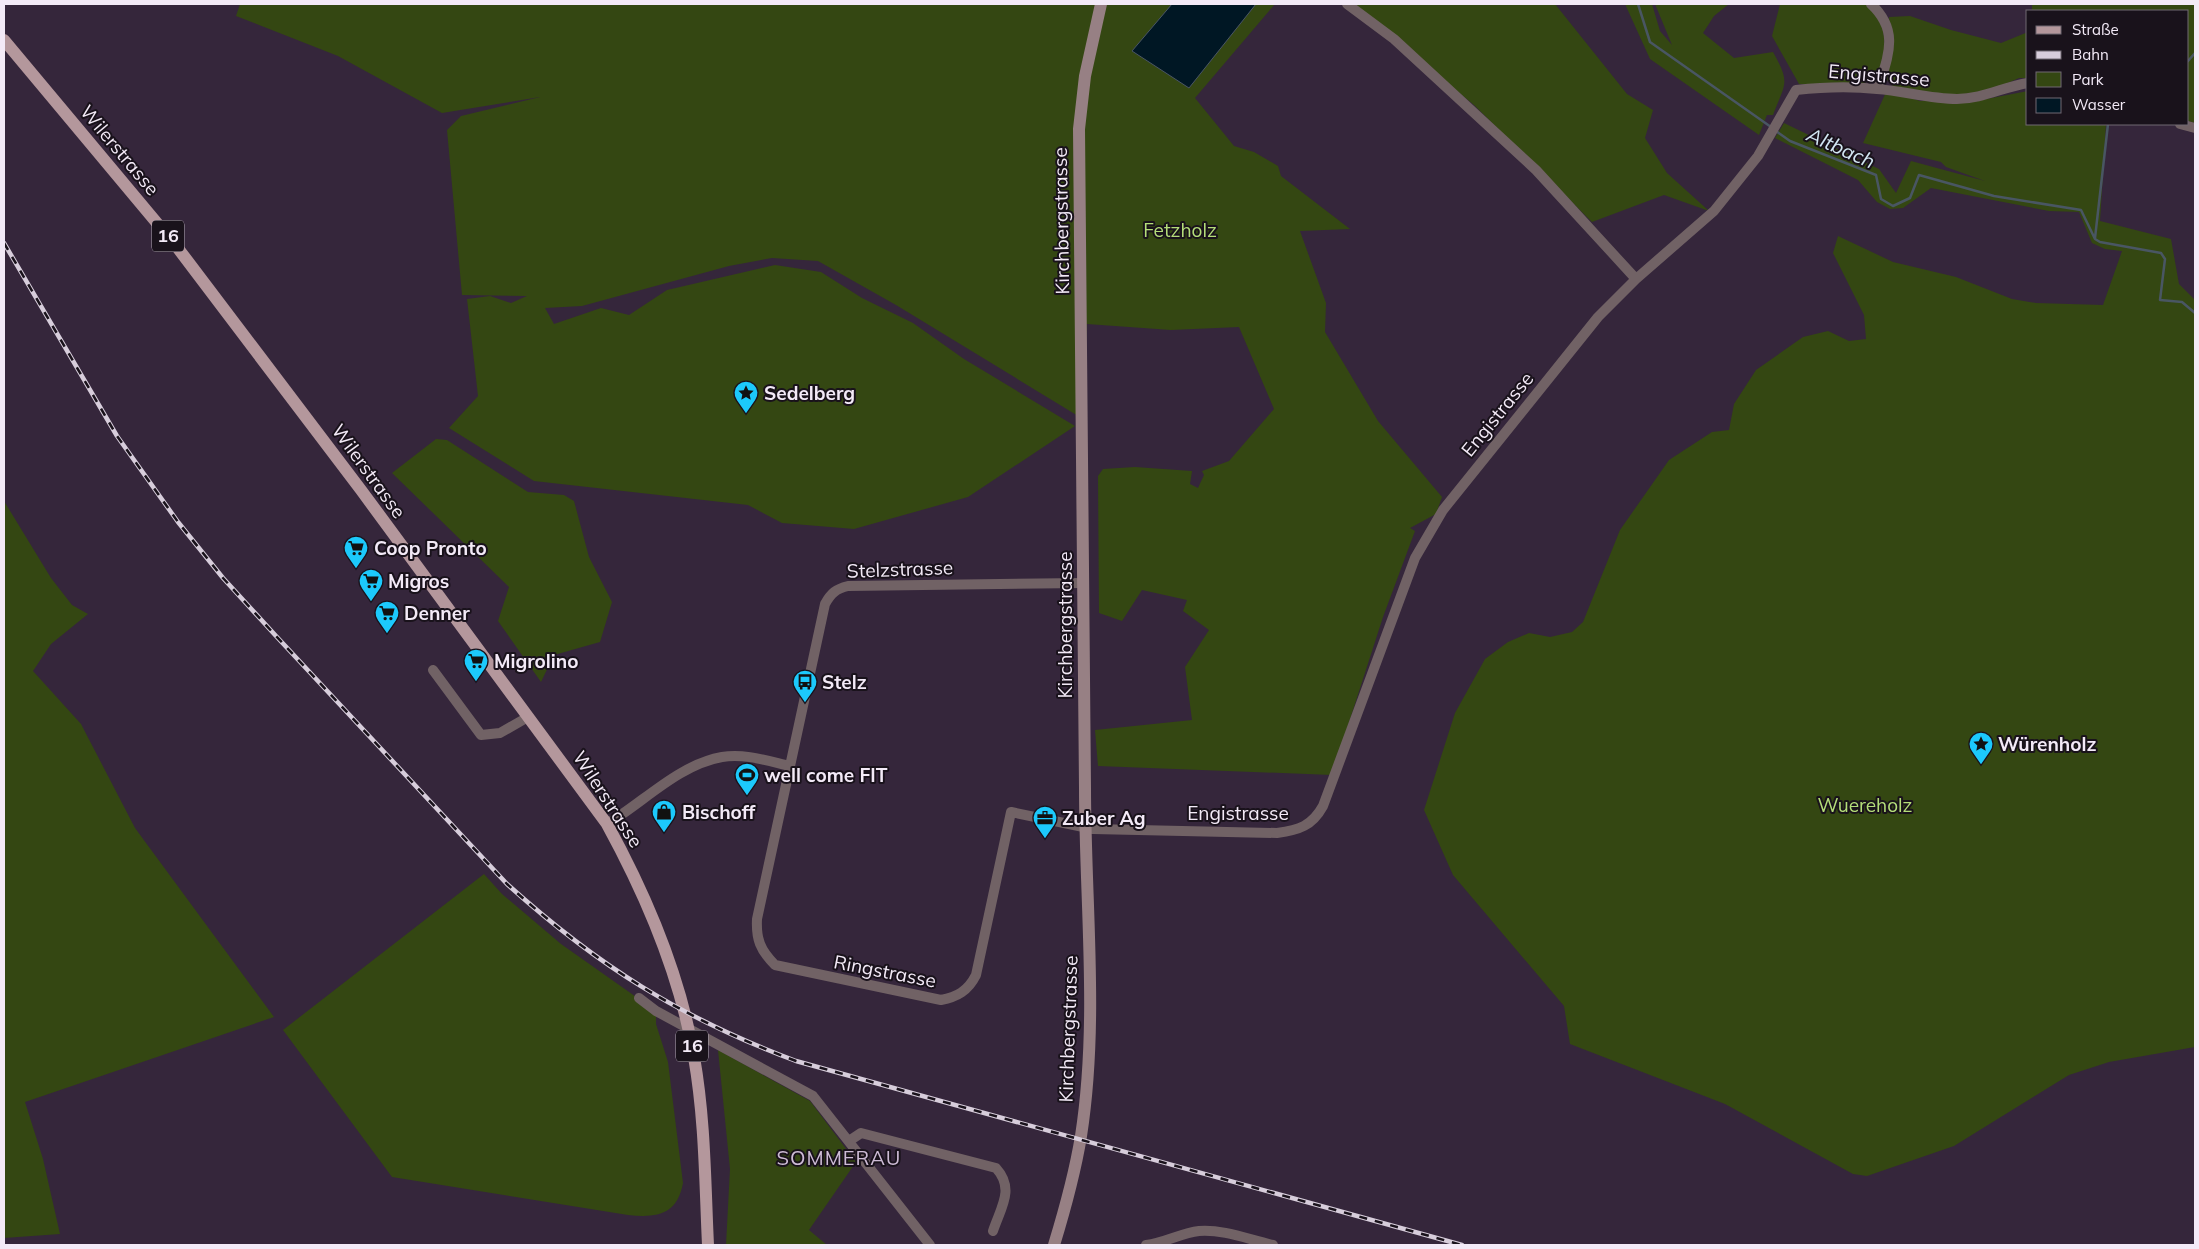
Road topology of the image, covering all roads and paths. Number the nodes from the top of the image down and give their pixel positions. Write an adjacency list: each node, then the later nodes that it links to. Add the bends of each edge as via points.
1 (1102, 4): 8 (main road, Kirchbergstrasse, via 1085,76 1079,129)
2 (1347, 4): 7 (street, via 1394,39 1536,170)
3 (1871, 4): 6 (street, via 1886,23 1890,36)
4 (4, 40): 10 (main road, Wilerstrasse / 16, via 177,247)
5 (2026, 84): 6 (street, Engistrasse, via 1990,95 1956,99)
6 (1878, 89): 7 (street, Engistrasse, via 1822,87 1796,90 1758,156 1714,211)
7 (1636, 278): 13 (street, Engistrasse, via 1598,317 1443,510 1416,558 1318,815 1296,831 1278,833)
8 (1083, 583): 11 (street, Stelzstrasse, via 848,586 838,589 830,594 825,604); 13 (main road, Kirchbergstrasse)
9 (433, 670): 10 (street, via 481,735 500,733)
10 (528, 717): 12 (main road, Wilerstrasse / 16)
11 (790, 766): 12 (street, via 740,757 707,761); 13 (street, Ringstrasse, via 756,934 766,956 775,965 788,969 941,1000 954,997 970,986 976,976 1012,812)
12 (607, 824): 18 (main road, Wilerstrasse / 16, via 638,883 681,997 699,1096)
13 (1085, 828): 17 (main road, Kirchbergstrasse, via 1091,1014 1081,1134)
14 (639, 998): 15 (street, via 667,1018 813,1096)
15 (849, 1141): 16 (street, via 861,1133 996,1168 1005,1178 1006,1191); 19 (street)
16 (993, 1231)
17 (1056, 1240)
18 (708, 1245)
19 (930, 1245)
20 (1146, 1245): 21 (street)
21 (1159, 1245): 22 (street, via 1199,1231 1215,1231)
22 (1273, 1245)

